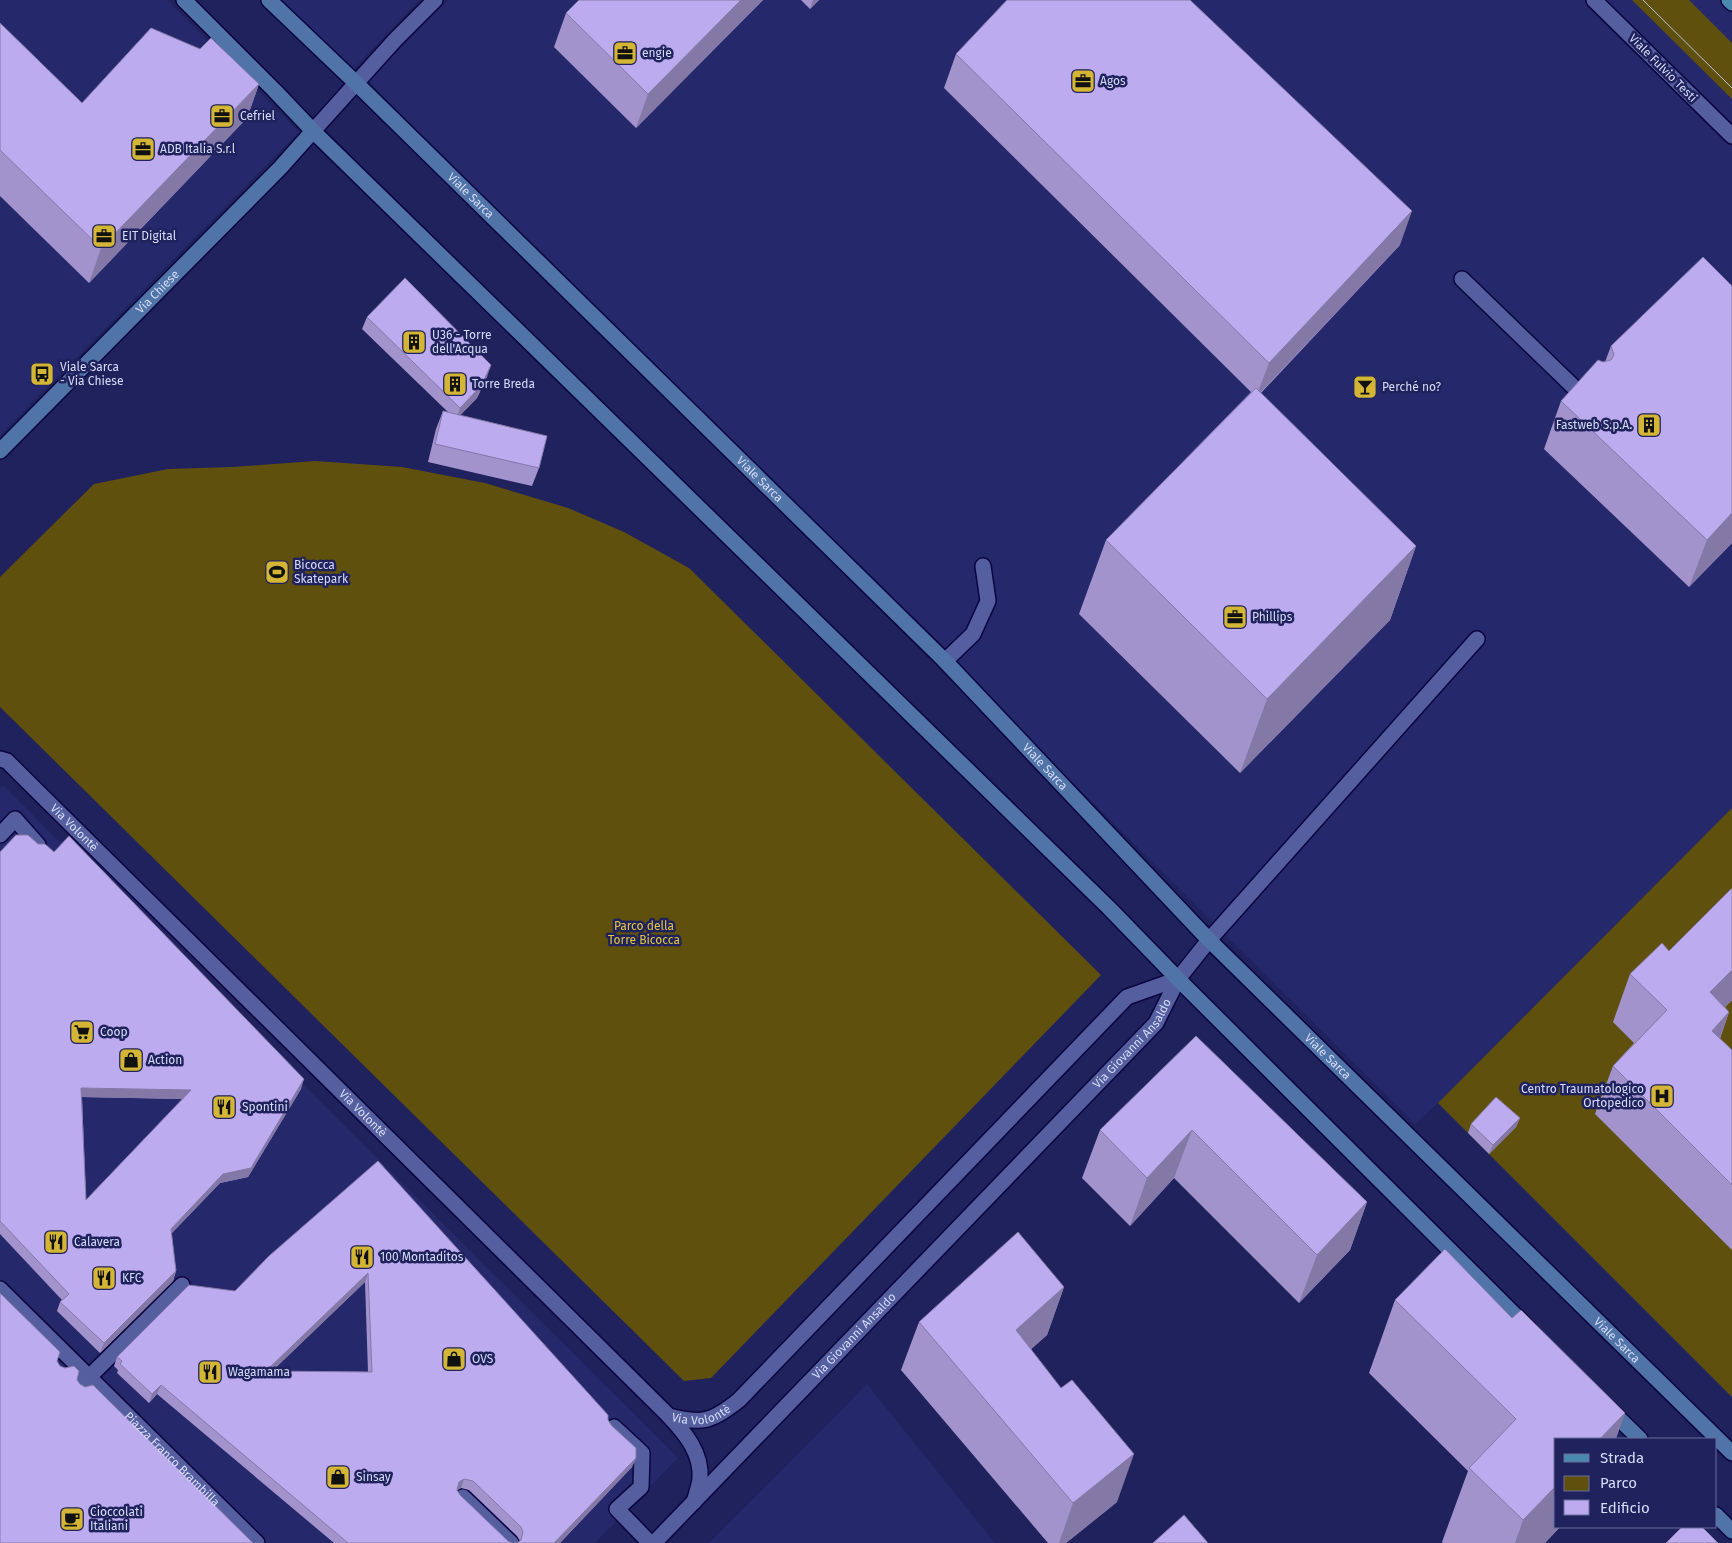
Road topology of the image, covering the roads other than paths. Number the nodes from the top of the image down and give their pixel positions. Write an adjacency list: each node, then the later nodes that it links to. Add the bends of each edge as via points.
1 (184, 0): 8 (street)
2 (269, 0): 7 (street, Viale Sarca)
3 (435, 0): 7 (street)
4 (1594, 0): 9 (street, Viale Fulvio Testi)
5 (1729, 0): 6 (main road)
6 (1732, 3)
7 (356, 83): 8 (street); 15 (street, Viale Sarca)
8 (312, 131): 12 (street, Via Chiese, via 280,168); 20 (street, via 1102,901)
9 (1732, 136)
10 (1462, 279): 11 (street)
11 (1587, 401)
12 (0, 451)
13 (983, 566): 15 (street, via 988,601 972,634)
14 (1478, 639): 19 (street)
15 (946, 661): 19 (street, Viale Sarca)
16 (0, 759): 27 (street, Via Volontè, via 7,761)
17 (0, 835): 18 (street, via 14,819)
18 (38, 845)
19 (1209, 940): 20 (street); 31 (street, Viale Sarca)
20 (1178, 979): 23 (street); 26 (street, Via Giovanni Ansaldo, via 1127,997); 34 (street, Via Giovanni Ansaldo, via 1156,1023)
21 (182, 1285): 24 (street)
22 (0, 1289): 24 (street, Piazza Franco Brambilla)
23 (1542, 1341)
24 (79, 1387): 37 (street, Piazza Franco Brambilla)
25 (1598, 1397): 29 (street)
26 (739, 1400): 27 (street, Via Volontè, via 716,1417 704,1420)
27 (669, 1416): 34 (street, via 688,1438 698,1458 700,1480)
28 (614, 1427): 39 (street, via 642,1453 641,1486 617,1509)
29 (1639, 1438)
30 (1717, 1438): 32 (street, Viale Sarca)
31 (1717, 1438)
32 (1732, 1453)
33 (463, 1498): 38 (street)
34 (694, 1504): 40 (street, Via Giovanni Ansaldo)
35 (1717, 1516): 36 (street)
36 (1732, 1531)
37 (257, 1543)
38 (511, 1543)
39 (650, 1543)
40 (654, 1543)

